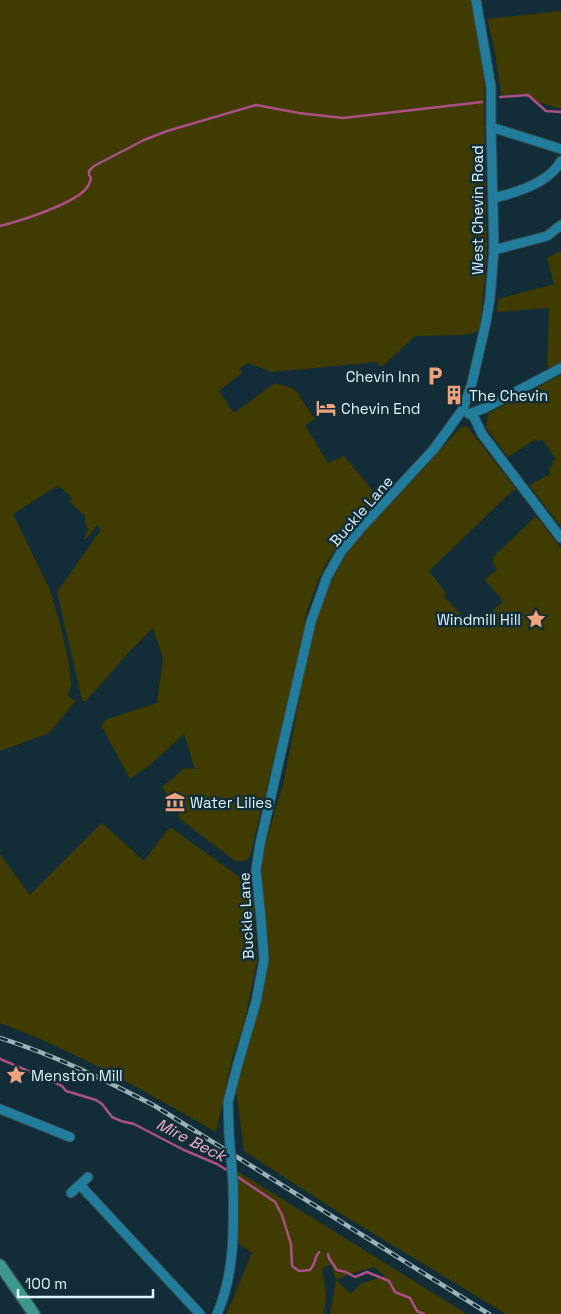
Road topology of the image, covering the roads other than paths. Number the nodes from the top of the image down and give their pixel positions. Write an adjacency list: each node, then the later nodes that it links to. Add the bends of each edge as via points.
1 (476, 0): 2 (street, West Chevin Road, via 491,87)
2 (491, 127): 3 (street); 5 (street, West Chevin Road)
3 (561, 148)
4 (561, 161): 5 (street, via 557,169 542,180 514,194)
5 (493, 198): 7 (street, West Chevin Road)
6 (561, 225): 7 (street, via 547,236)
7 (494, 250): 10 (street, West Chevin Road, via 486,322 471,386)
8 (561, 368): 9 (street)
9 (472, 413): 10 (street); 11 (street, via 482,434)
10 (458, 416): 20 (street, Buckle Lane, bridge, via 434,449 341,552 327,577 311,622 256,870 264,960 256,1002 228,1102 234,1235 226,1290)
11 (561, 538)
12 (0, 1109): 13 (street)
13 (70, 1137)
14 (88, 1177): 15 (street)
15 (80, 1184): 16 (street); 19 (street)
16 (71, 1193)
17 (0, 1265): 18 (main road)
18 (34, 1314)
19 (200, 1314)
20 (217, 1314)

